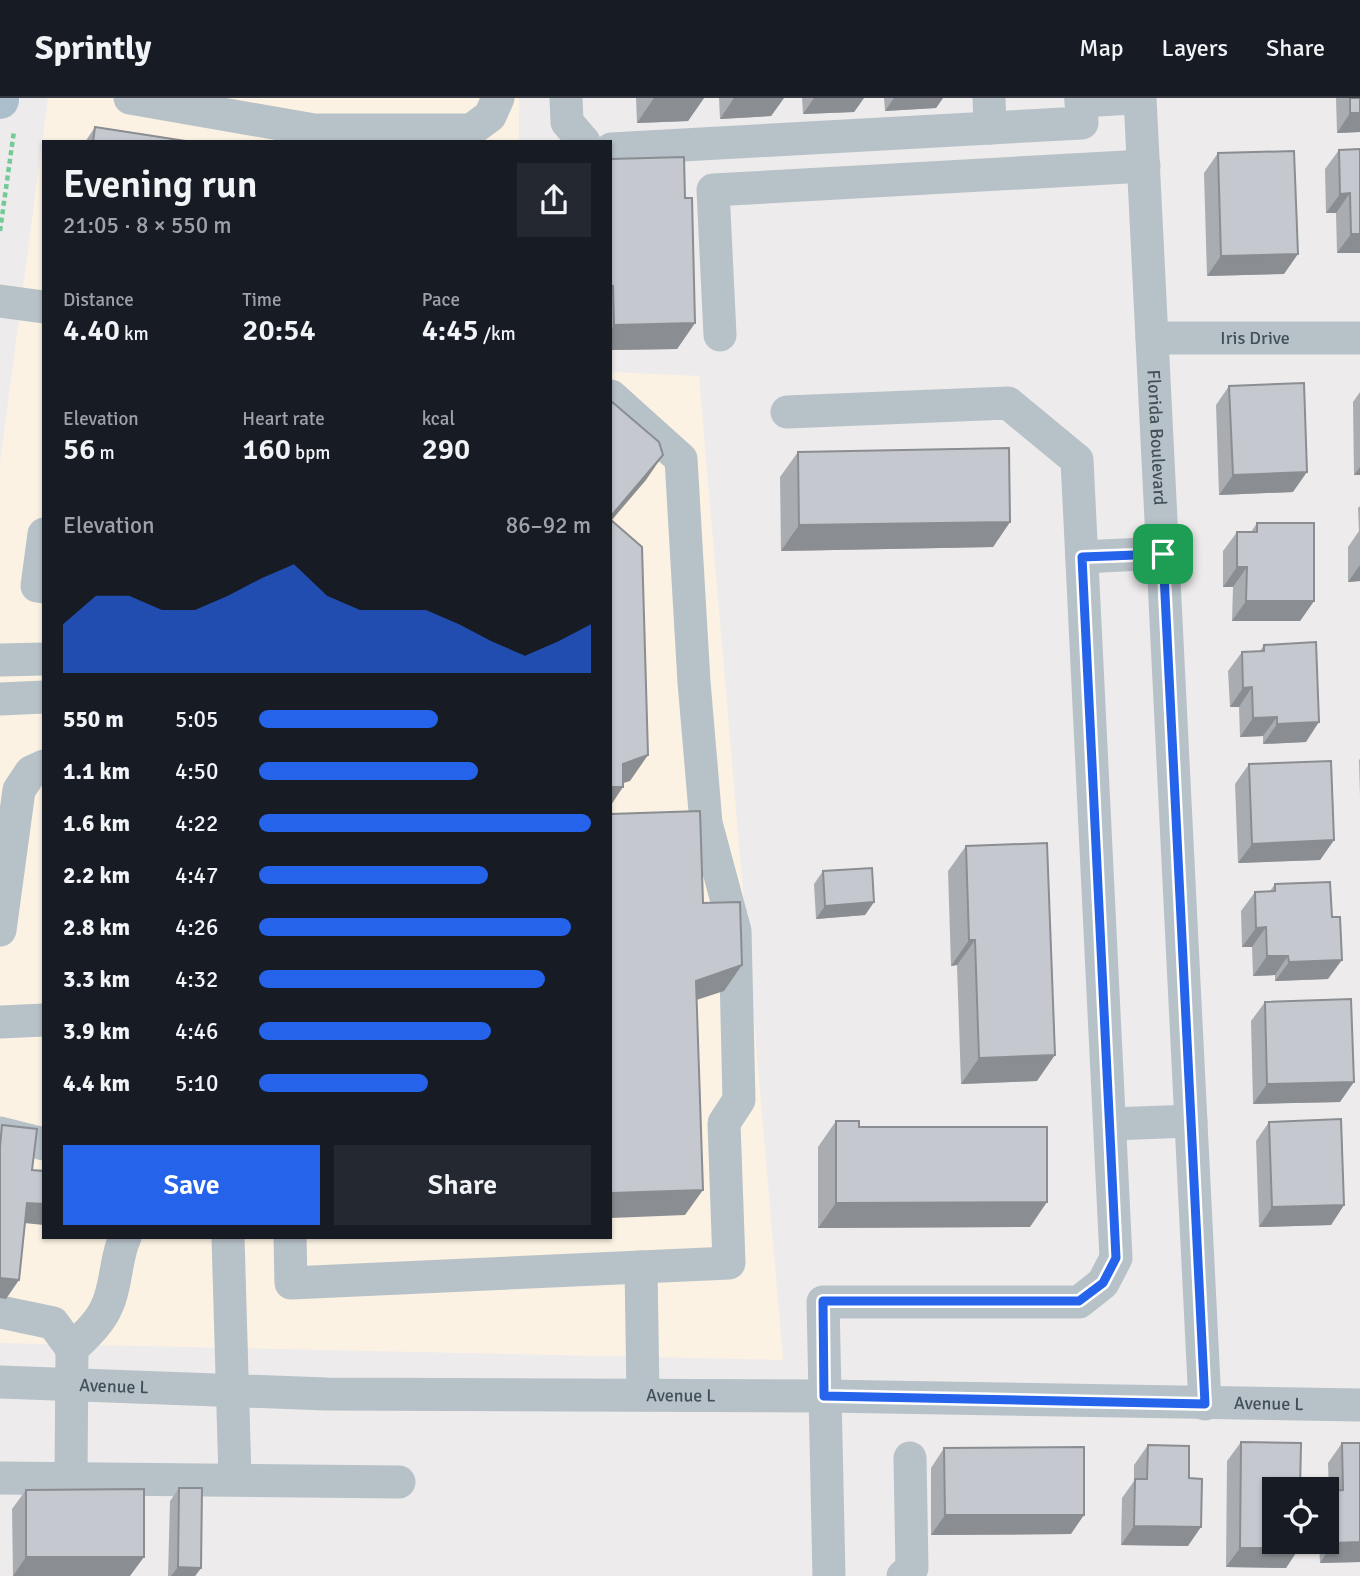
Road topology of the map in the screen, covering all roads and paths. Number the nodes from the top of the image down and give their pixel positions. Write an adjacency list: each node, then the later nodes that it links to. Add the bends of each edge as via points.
1 (130, 98): 2 (street, via 314,130 471,130 490,116)
2 (498, 98)
3 (566, 98): 9 (street, via 567,122)
4 (1130, 98): 6 (street)
5 (1140, 98): 11 (street, Florida Boulevard)
6 (1081, 100): 8 (street, via 1082,122)
7 (5, 108): 12 (path)
8 (989, 113): 10 (street)
9 (582, 140)
10 (612, 149)
11 (1143, 166): 15 (street, via 713,190); 16 (street, Florida Boulevard)
12 (0, 230)
13 (0, 301): 14 (street)
14 (42, 307)
15 (720, 335)
16 (1152, 338): 17 (street, Iris Drive); 21 (street, Florida Boulevard)
17 (1360, 338)
18 (612, 397): 39 (street, via 681,459 706,823 735,931 738,1100 724,1123 729,1263)
19 (787, 412): 22 (street, via 1008,403 1077,460)
20 (42, 549): 23 (street, via 37,586)
21 (1163, 554): 22 (street); 32 (street, Florida Boulevard)
22 (1082, 557): 33 (street)
23 (42, 587)
24 (42, 659): 25 (street)
25 (0, 660)
26 (42, 697): 27 (street)
27 (0, 699)
28 (42, 767): 29 (street, via 32,772 19,790)
29 (0, 930)
30 (42, 1020): 31 (street)
31 (0, 1022)
32 (1191, 1121): 33 (street); 47 (street, Florida Boulevard)
33 (1110, 1124): 46 (street, via 1116,1258 1103,1283 1079,1301 823,1301)
34 (0, 1133): 35 (street)
35 (42, 1144)
36 (124, 1239): 41 (street, via 108,1305)
37 (228, 1239): 44 (street)
38 (290, 1239): 39 (street, via 291,1283)
39 (641, 1267): 45 (street)
40 (0, 1312): 41 (street, via 53,1323)
41 (72, 1349): 43 (street)
42 (0, 1382): 43 (street, Avenue L)
43 (72, 1385): 44 (street, Avenue L); 50 (street)
44 (233, 1391): 45 (street, Avenue L); 52 (street)
45 (643, 1395): 46 (street, Avenue L)
46 (824, 1396): 47 (street, Avenue L); 54 (street)
47 (1205, 1404): 48 (street, Avenue L)
48 (1360, 1405)
49 (910, 1458): 55 (street, via 912,1568)
50 (71, 1477): 51 (street); 52 (street)
51 (0, 1478)
52 (235, 1478): 53 (street)
53 (398, 1482)
54 (829, 1576)
55 (903, 1576)

